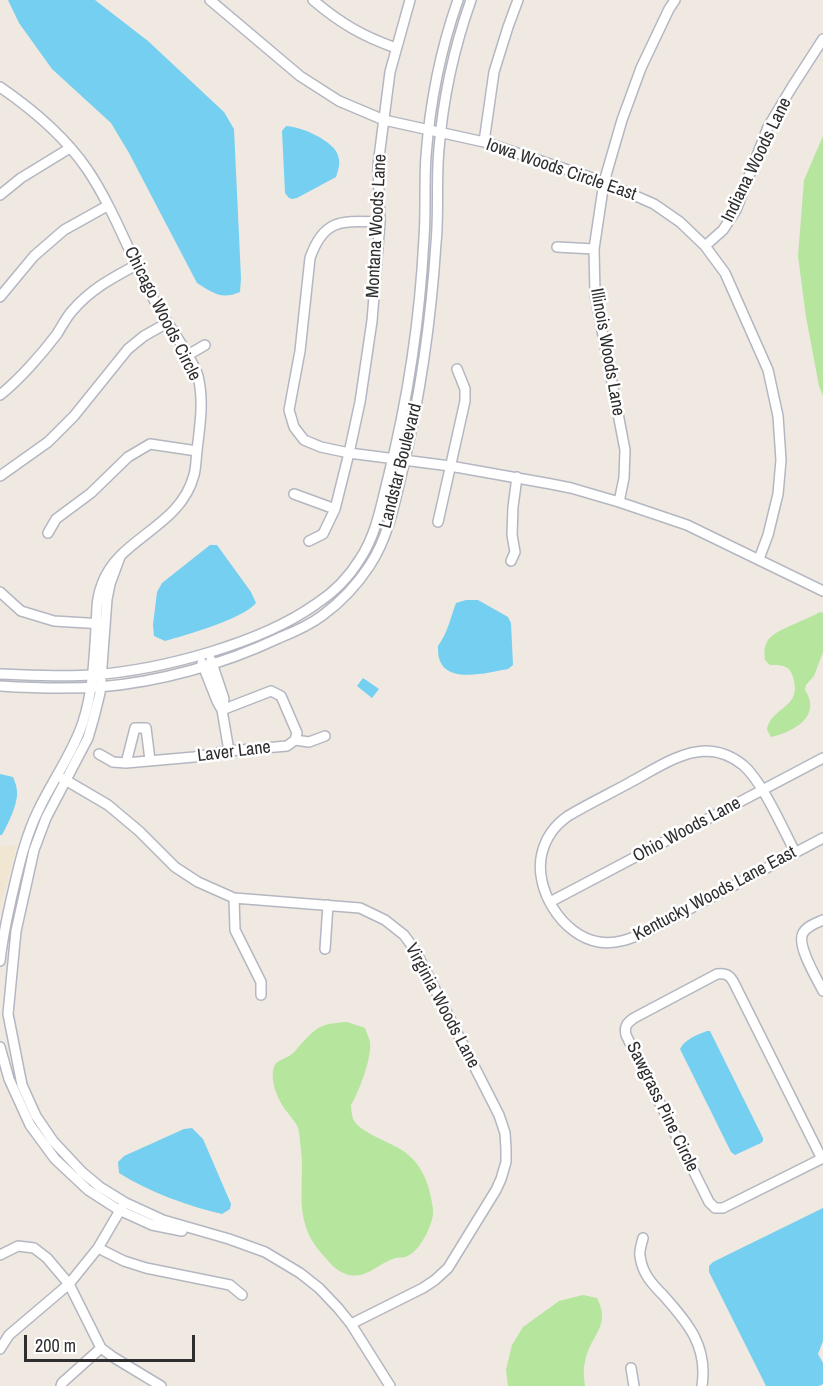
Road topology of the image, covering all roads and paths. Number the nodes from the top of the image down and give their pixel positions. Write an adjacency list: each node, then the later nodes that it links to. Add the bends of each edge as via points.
1 (210, 0): 11 (street, Iowa Woods Circle East, via 300,76 339,101)
2 (313, 0): 9 (street, via 357,32)
3 (410, 0): 9 (street, Montana Woods Lane)
4 (458, 0): 12 (street, Landstar Boulevard, via 442,52)
5 (471, 0): 13 (street, Landstar Boulevard, via 454,54)
6 (518, 0): 14 (street, via 494,72)
7 (675, 0): 16 (street, Illinois Woods Lane, via 641,68)
8 (823, 39): 20 (street, Indiana Woods Lane, via 768,128 736,210 723,230)
9 (396, 48): 11 (street, Montana Woods Lane)
10 (0, 87): 15 (street, Chicago Woods Circle)
11 (384, 120): 12 (street, Iowa Woods Circle East); 19 (street, Montana Woods Lane, via 378,165)
12 (429, 130): 13 (street, Iowa Woods Circle East); 32 (street, Landstar Boulevard, via 419,305)
13 (441, 133): 14 (street, Iowa Woods Circle East); 33 (street, Landstar Boulevard, via 431,309)
14 (484, 142): 16 (street, Iowa Woods Circle East)
15 (70, 148): 17 (street); 18 (street, Chicago Woods Circle)
16 (604, 182): 20 (street, Iowa Woods Circle East, via 654,204); 22 (street, Illinois Woods Lane)
17 (0, 195)
18 (107, 206): 23 (street, Chicago Woods Circle); 24 (street, via 64,230 34,256)
19 (380, 222): 31 (street, Montana Woods Lane, via 372,321); 31 (street, via 338,223 322,233 315,244 289,410 294,427 304,440)
20 (705, 246): 43 (street, Iowa Woods Circle East, via 725,273 768,370 778,416 778,494)
21 (557, 247): 22 (street)
22 (594, 249): 38 (street, Illinois Woods Lane, via 594,294 625,450)
23 (136, 266): 25 (street, Chicago Woods Circle); 29 (street, via 104,282 84,299 12,386)
24 (0, 297)
25 (167, 323): 27 (street, Chicago Woods Circle); 35 (street, via 128,349 48,442)
26 (205, 345): 27 (street)
27 (188, 355): 30 (street, Chicago Woods Circle, via 202,394)
28 (457, 369): 34 (street, via 465,401)
29 (0, 395)
30 (197, 451): 41 (street, via 150,444 128,457 91,493 56,519); 47 (street, Chicago Woods Circle, via 187,492 171,514 128,548 109,569 97,602)
31 (349, 453): 32 (street); 39 (street, Montana Woods Lane)
32 (393, 459): 33 (street); 48 (street, Landstar Boulevard, via 376,527 342,583 293,619)
33 (405, 461): 34 (street); 49 (street, Landstar Boulevard, via 386,533 371,564 350,592 299,630)
34 (450, 466): 36 (street); 40 (street)
35 (0, 476)
36 (518, 477): 38 (street); 44 (street, via 513,507 515,552)
37 (294, 494): 39 (street)
38 (619, 502): 43 (street, via 687,525)
39 (335, 508): 42 (street, Montana Woods Lane, via 322,534)
40 (438, 522)
41 (48, 532)
42 (309, 541)
43 (759, 558): 45 (street)
44 (511, 561)
45 (823, 591)
46 (0, 592): 47 (street, via 21,611 54,621)
47 (101, 624): 52 (street, Chicago Woods Circle)
48 (204, 654): 49 (street); 50 (street); 52 (street, Landstar Boulevard)
49 (213, 664): 50 (street, Landstar Boulevard); 55 (street, via 224,699)
50 (203, 667): 54 (street, Landstar Boulevard); 55 (street)
51 (0, 674): 52 (street, Landstar Boulevard)
52 (97, 674): 54 (street, Chicago Woods Circle)
53 (0, 687): 54 (street, Landstar Boulevard)
54 (96, 687): 63 (street, Chicago Woods Circle)
55 (222, 710): 57 (street, Laver Lane, via 271,691 281,696 297,733); 58 (street)
56 (325, 736): 57 (street, via 309,742)
57 (295, 740): 58 (street, Laver Lane, via 287,746)
58 (229, 751): 61 (street, Laver Lane)
59 (99, 754): 62 (street, Laver Lane, via 113,762)
60 (823, 758): 64 (street, Ohio Woods Lane)
61 (150, 760): 62 (street, Laver Lane); 62 (street, via 146,728 135,728)
62 (126, 763)
63 (61, 777): 67 (street, Virginia Woods Lane, via 108,805 175,867); 72 (street, via 38,812 23,848); 76 (street, via 34,850 16,931 8,1014)
64 (762, 790): 66 (street); 68 (street, Ohio Woods Lane); 68 (street, via 750,772 734,759 720,753 697,752 682,756 575,812 557,824 544,847 540,864)
65 (823, 838): 66 (street, Kentucky Woods Lane East)
66 (795, 852): 68 (street, Kentucky Woods Lane East, via 629,940 599,942 586,938 566,924)
67 (234, 898): 69 (street, Virginia Woods Lane); 74 (street, via 235,930 261,982)
68 (550, 902)
69 (328, 905): 71 (street); 84 (street, Virginia Woods Lane, via 360,908 385,920 415,950 499,1115 506,1149 506,1162 496,1190 448,1268 423,1288)
70 (823, 920): 73 (street, via 810,925 802,933 801,942)
71 (325, 949)
72 (0, 961)
73 (823, 991)
74 (261, 995)
75 (0, 1047): 76 (street)
76 (9, 1078): 78 (street, via 21,1085 52,1141); 78 (street, via 30,1125 55,1158 88,1190)
77 (822, 1158): 77 (street, Sawgrass Pine Circle, via 723,1208 715,1208 626,1035 627,1023 717,974 729,976)
78 (122, 1207): 80 (street); 84 (street, via 265,1252 319,1288)
79 (643, 1238): 92 (street, via 639,1253 642,1267 687,1322 698,1344 704,1375)
80 (98, 1248): 82 (street); 83 (street, via 146,1268 230,1285)
81 (0, 1255): 82 (street, via 18,1246 34,1248)
82 (69, 1284): 85 (street); 86 (street, via 9,1335)
83 (242, 1295)
84 (351, 1324): 90 (street)
85 (101, 1348): 88 (street); 89 (street)
86 (0, 1349)
87 (631, 1368): 91 (street)
88 (61, 1386)
89 (161, 1386)
90 (390, 1386)
91 (634, 1386)
92 (702, 1386)

